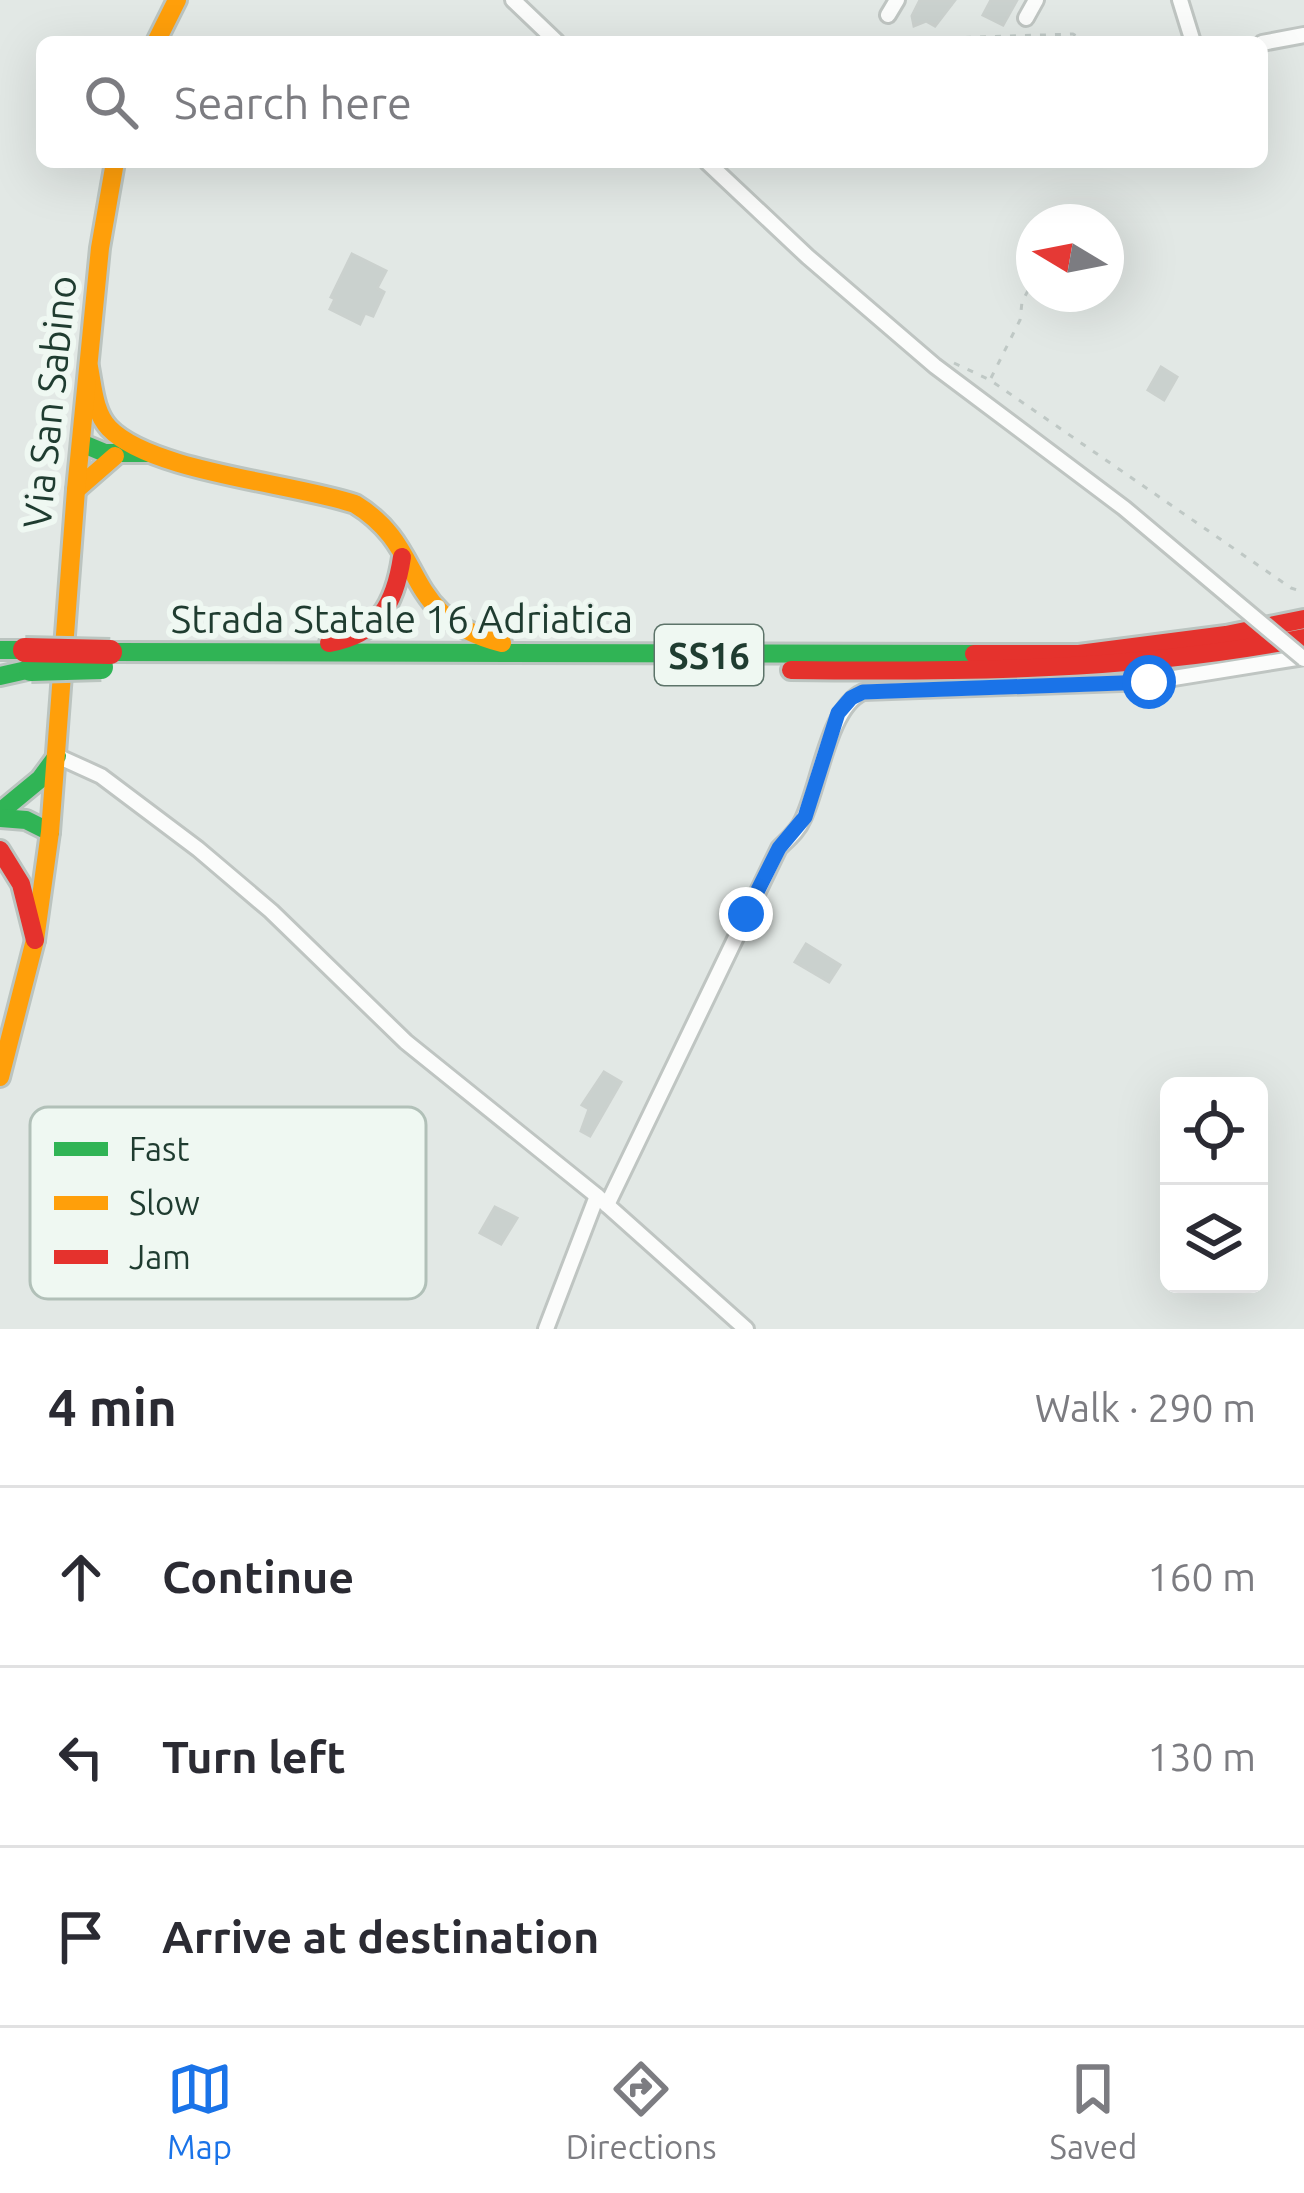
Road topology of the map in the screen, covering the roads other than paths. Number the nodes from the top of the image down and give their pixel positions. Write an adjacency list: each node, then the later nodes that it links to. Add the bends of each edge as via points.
1 (177, 0): 9 (main road)
2 (513, 0): 10 (street)
3 (897, 0): 6 (street)
4 (1036, 0): 7 (street)
5 (1180, 0): 11 (street)
6 (888, 15)
7 (1026, 18)
8 (1304, 35): 12 (street)
9 (159, 36)
10 (551, 36)
11 (1191, 36)
12 (1268, 43)
13 (114, 168): 15 (main road, Via San Sabino)
14 (713, 168): 25 (street, bridge, via 935,366)
15 (89, 367): 16 (main road, Via San Sabino); 17 (main road)
16 (80, 443): 17 (main road, via 93,452); 18 (main road, Via San Sabino)
17 (114, 445): 18 (main road); 19 (main road, via 358,504 390,528)
18 (76, 490): 27 (main road, Via San Sabino)
19 (402, 555): 23 (main road, via 432,609 484,641 684,645); 24 (main road, via 390,609 350,641 163,642)
20 (1304, 619): 23 (main road, Strada Statale 16 Adriatica / SS16, via 1079,654)
21 (1304, 638): 24 (main road, Strada Statale 16 Adriatica / SS16, via 1081,670)
22 (19, 656): 24 (main road, Strada Statale 16 Adriatica / SS16, bridge); 26 (main road, Strada Statale 16 Adriatica / SS16)
23 (731, 656): 24 (main road, Strada Statale 16 Adriatica / SS16)
24 (117, 657)
25 (1304, 658): 34 (street, via 1149,682 851,698 838,713 805,817 779,848)
26 (0, 672)
27 (57, 756): 28 (main road); 29 (main road, Via San Sabino); 34 (street, via 101,776 198,849 406,1042)
28 (0, 815): 29 (main road)
29 (50, 832): 30 (main road); 31 (main road, Via San Sabino)
30 (0, 846): 31 (main road, via 21,884)
31 (35, 940): 32 (main road, Via San Sabino)
32 (5, 1038): 33 (main road, Via San Sabino)
33 (0, 1077)
34 (602, 1201): 35 (street); 36 (street)
35 (546, 1329)
36 (746, 1329)

